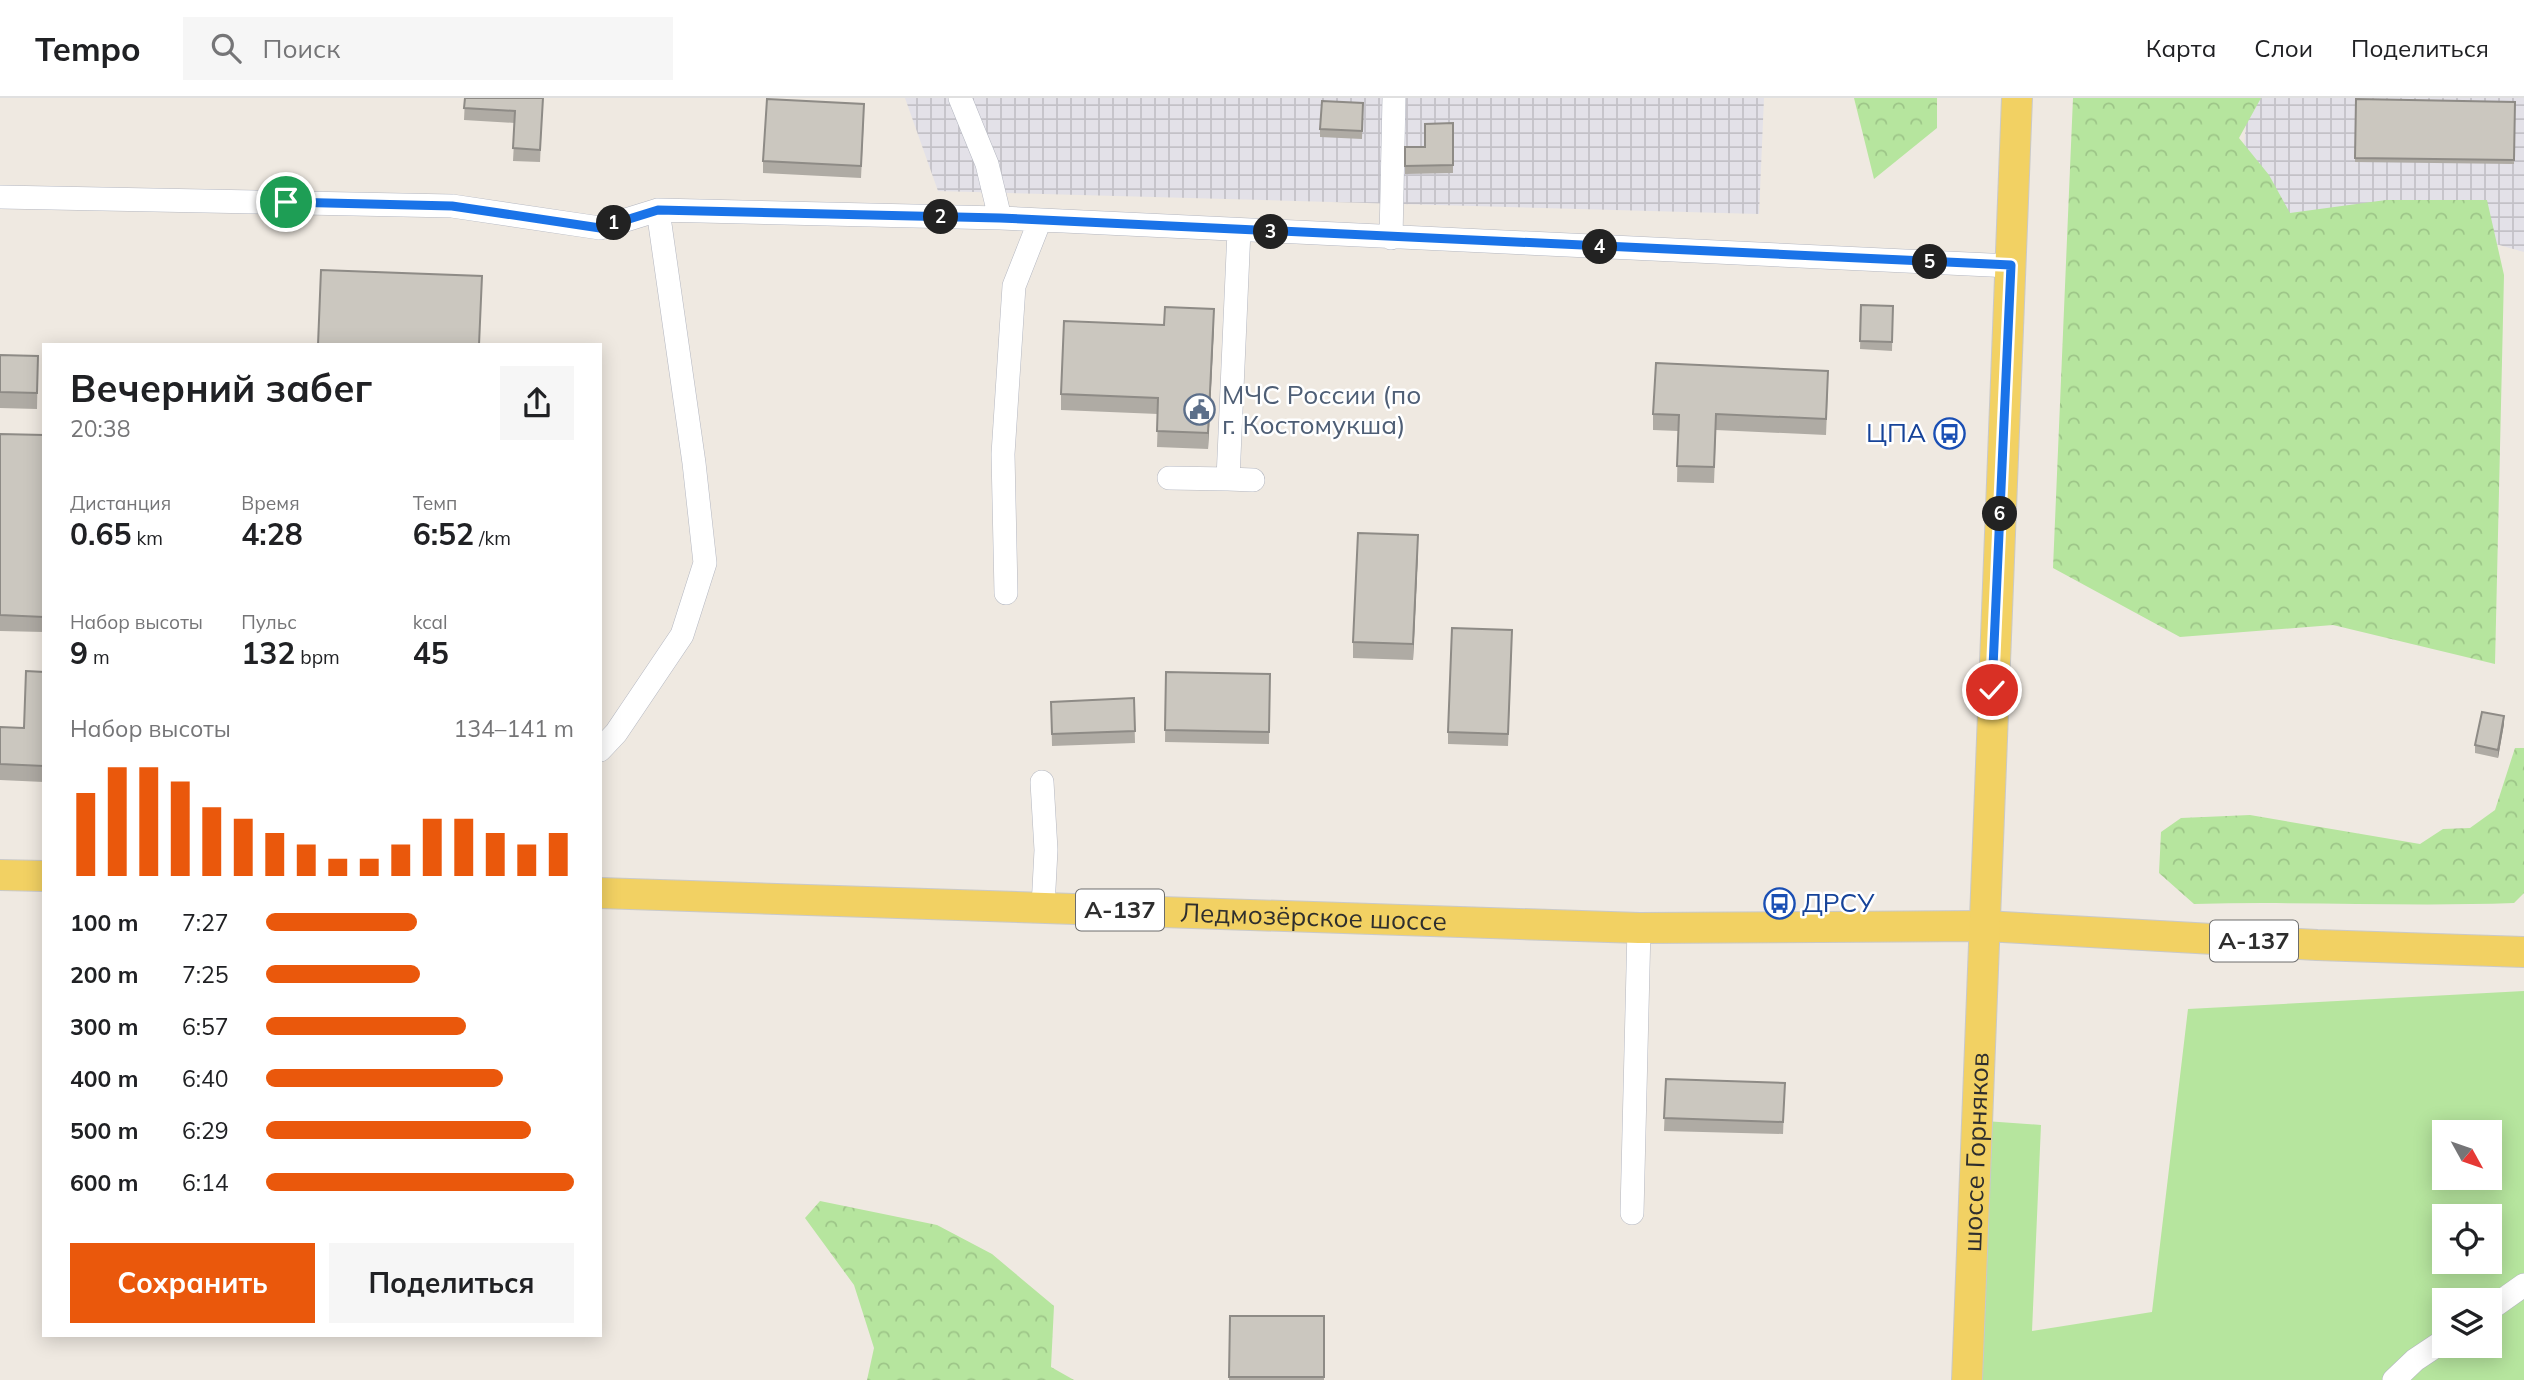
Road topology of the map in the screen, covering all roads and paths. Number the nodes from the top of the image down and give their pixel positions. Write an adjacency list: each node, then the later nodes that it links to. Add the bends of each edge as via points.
1 (960, 98): 6 (street, via 987,164)
2 (1394, 98): 9 (street)
3 (2017, 98): 10 (main road, шоссе Горняков)
4 (0, 197): 5 (street, via 452,206 600,228)
5 (658, 210): 6 (street); 15 (street, via 705,563 682,635)
6 (1000, 218): 7 (street)
7 (1040, 220): 8 (street); 14 (street, via 1014,286 1003,454)
8 (1239, 230): 9 (street); 12 (street)
9 (1391, 238): 10 (street)
10 (2011, 265): 21 (main road, шоссе Горняков)
11 (1170, 478): 12 (street)
12 (1228, 479): 13 (street)
13 (1254, 480)
14 (1006, 593)
15 (602, 748)
16 (1042, 782): 20 (street)
17 (0, 875): 18 (main road)
18 (42, 876)
19 (602, 893): 20 (main road, Ледмозёрское шоссе / А-137)
20 (1044, 907): 22 (main road, Ледмозёрское шоссе / А-137)
21 (1985, 926): 22 (main road, Ледмозёрское шоссе / А-137); 23 (main road, А-137, via 2317,945); 28 (main road, шоссе Горняков)
22 (1639, 928): 24 (street)
23 (2524, 951)
24 (1632, 1213)
25 (2524, 1285): 26 (street)
26 (2502, 1301)
27 (2432, 1349): 29 (street)
28 (1967, 1380)
29 (2394, 1380)

